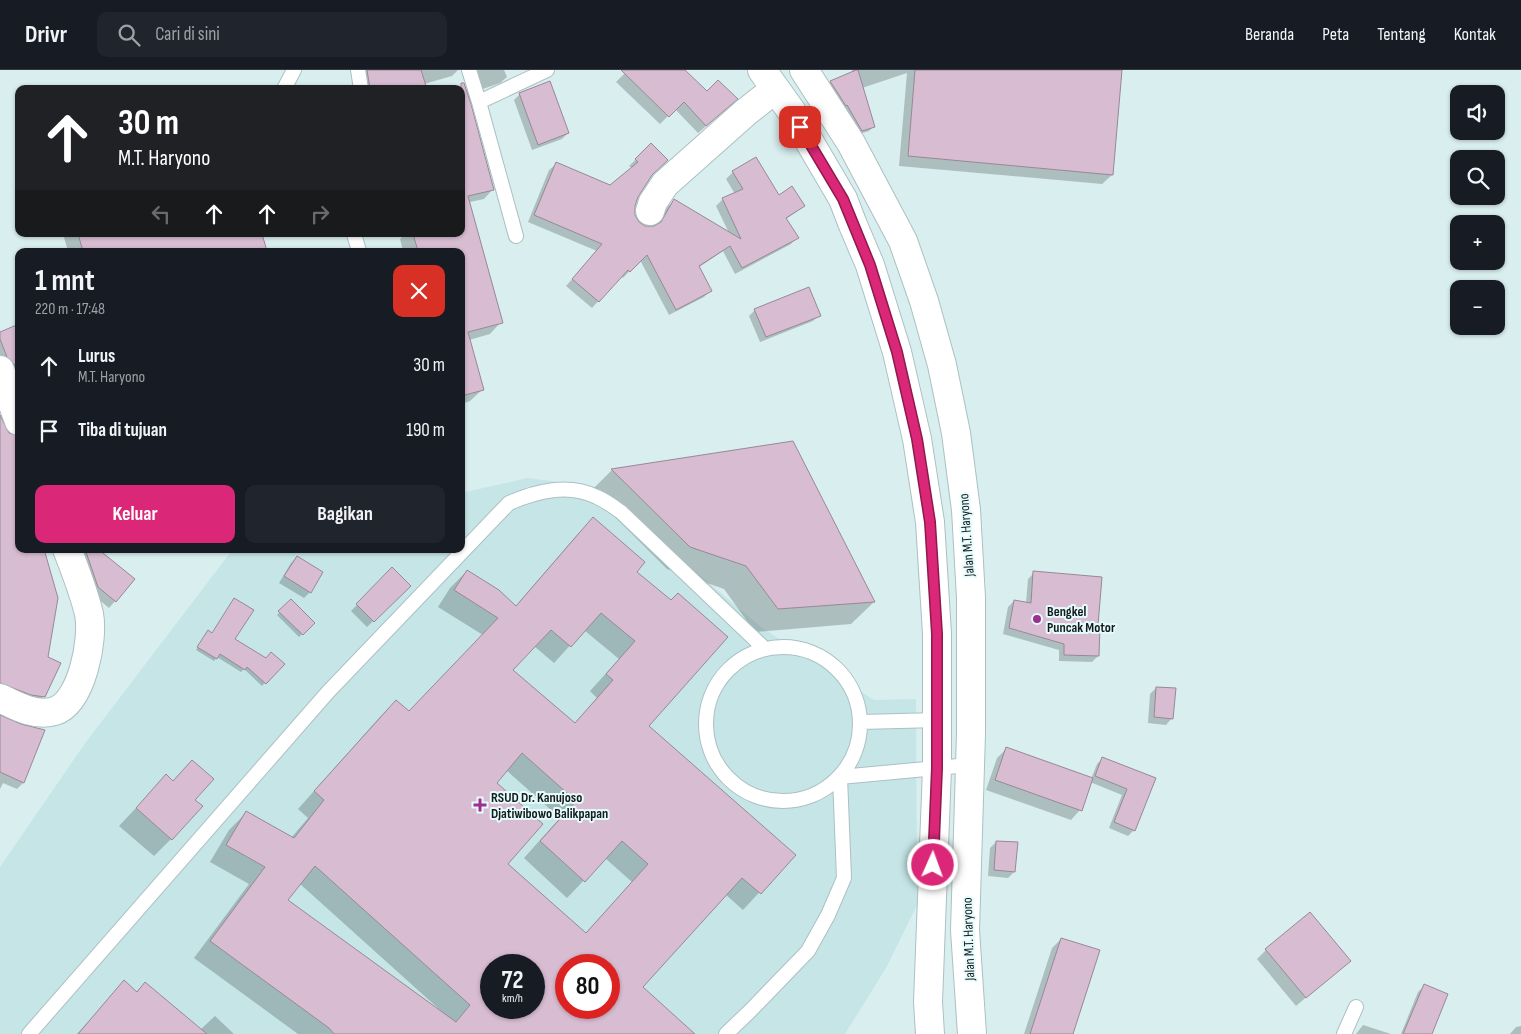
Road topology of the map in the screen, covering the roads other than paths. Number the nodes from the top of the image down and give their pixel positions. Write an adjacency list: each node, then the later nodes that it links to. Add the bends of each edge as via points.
1 (294, 70): 7 (lane)
2 (358, 70): 8 (lane)
3 (469, 70): 9 (lane)
4 (547, 70): 9 (lane)
5 (804, 70): 21 (main road, Jalan M.T. Haryono, via 851,143 903,241 942,365 956,433 966,510 971,598)
6 (768, 80): 10 (main road, via 746,112 665,184); 19 (main road, via 792,112 843,199 870,265 897,352 917,439 930,522)
7 (286, 85)
8 (360, 85)
9 (479, 102): 11 (lane)
10 (650, 211)
11 (516, 236)
12 (0, 370): 13 (main road)
13 (15, 410)
14 (465, 549): 17 (lane, via 509,503 529,494 551,489 596,496 635,524)
15 (68, 553): 18 (main road, via 89,616 87,660 77,685 69,699 55,711 21,708)
16 (461, 553): 25 (lane, via 328,692)
17 (765, 649): 20 (lane, via 788,647 803,650 830,663 846,679 856,700); 23 (lane, via 743,657 724,672 711,693 705,716 707,740 716,762 731,781 751,794 774,801 798,800 821,792)
18 (0, 698)
19 (938, 720): 20 (lane); 22 (main road)
20 (860, 722): 23 (lane, via 858,742)
21 (970, 765): 22 (lane); 28 (main road, Jalan M.T. Haryono, via 965,930)
22 (937, 768): 23 (lane); 27 (main road, via 928,1002)
23 (840, 777): 26 (lane, via 844,878 828,915 808,951)
24 (1356, 1007): 29 (lane)
25 (29, 1034)
26 (726, 1034)
27 (930, 1034)
28 (972, 1034)
29 (1344, 1034)

